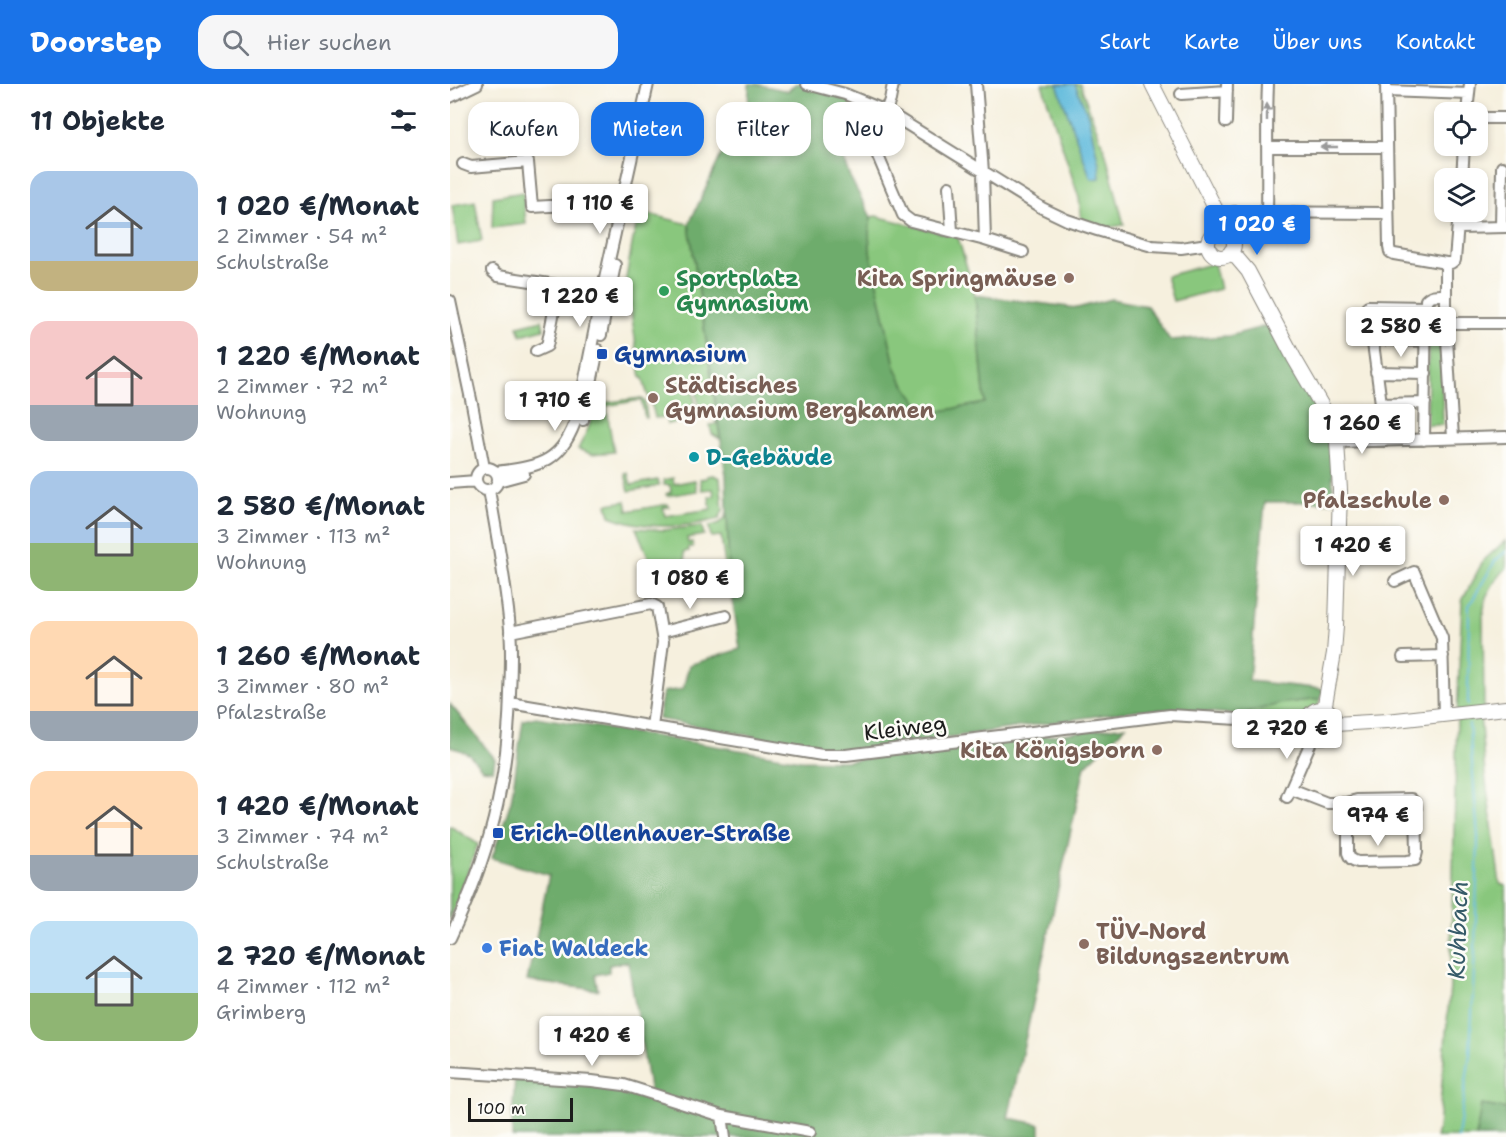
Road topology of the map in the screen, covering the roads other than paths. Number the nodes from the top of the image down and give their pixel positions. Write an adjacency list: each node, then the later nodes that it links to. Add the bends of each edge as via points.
1 (477, 84): 12 (street)
2 (648, 84): 26 (street)
3 (807, 84): 13 (street)
4 (893, 84): 14 (street)
5 (976, 84): 24 (street)
6 (1152, 84): 34 (main road, via 1215,208)
7 (1268, 84): 19 (street, one-way to 7)
8 (1227, 87): 11 (street); 17 (street)
9 (1386, 88): 10 (street); 20 (street)
10 (1469, 89)
11 (1181, 94)
12 (450, 97)
13 (864, 102)
14 (889, 102)
15 (1488, 118): 16 (street)
16 (1506, 118)
17 (1226, 122)
18 (905, 123): 24 (street)
19 (1268, 147): 20 (street, one-way to 19); 28 (street)
20 (1387, 147): 29 (street)
21 (878, 156): 33 (street, via 903,215 911,221)
22 (463, 164): 26 (street, via 471,167 528,162 532,207 603,203)
23 (1502, 167): 31 (street)
24 (983, 172): 35 (street); 36 (street, via 1051,213 1097,230 1164,248)
25 (949, 187): 33 (street)
26 (621, 208): 42 (street, via 623,221)
27 (1234, 212): 28 (street)
28 (1267, 212): 29 (street)
29 (1388, 213): 39 (street, via 1390,252)
30 (1458, 222): 32 (street)
31 (1504, 227): 32 (street)
32 (1458, 228): 39 (street, via 1455,260)
33 (952, 231): 35 (street)
34 (1222, 231): 36 (main road, via 1211,235); 38 (main road, via 1233,240)
35 (985, 240): 37 (street)
36 (1208, 244): 38 (main road, via 1211,252 1219,256)
37 (1023, 252)
38 (1228, 254): 61 (main road, via 1252,280 1333,426)
39 (1446, 263): 43 (street)
40 (492, 271): 41 (street, via 498,276)
41 (559, 286): 42 (street); 50 (street, via 548,346)
42 (606, 292): 53 (street)
43 (1445, 295): 45 (street, via 1429,297); 46 (street)
44 (450, 301): 62 (street)
45 (1426, 307): 48 (street, via 1368,306); 49 (street)
46 (1446, 323): 47 (street); 58 (street)
47 (1506, 323)
48 (1371, 329): 49 (street); 51 (street)
49 (1426, 341): 52 (street)
50 (536, 351)
51 (1376, 372): 52 (street); 55 (street)
52 (1426, 373): 54 (street)
53 (585, 399): 56 (street, via 569,396 527,400); 63 (street, via 581,428 554,462 547,467)
54 (1425, 403): 55 (street); 59 (street)
55 (1380, 404): 60 (street)
56 (516, 411)
57 (1506, 437): 58 (street)
58 (1453, 438): 59 (street)
59 (1424, 440): 60 (street)
60 (1386, 441): 61 (street)
61 (1337, 442): 75 (main road, via 1340,490 1336,626)
62 (484, 468): 63 (street, via 491,468); 64 (street, via 478,471)
63 (497, 476): 66 (street, via 495,487)
64 (476, 481): 65 (street); 66 (street, via 482,489)
65 (450, 483)
66 (489, 490): 69 (street)
67 (1395, 581): 71 (street, via 1414,572 1442,638)
68 (726, 616): 70 (street)
69 (510, 632): 70 (street, via 651,604 657,607); 73 (street)
70 (662, 632): 79 (street)
71 (1443, 656): 72 (street); 76 (street)
72 (1403, 657)
73 (510, 704): 79 (street, Kleiweg); 82 (street, via 504,777 492,832)
74 (1506, 708): 76 (main road)
75 (1324, 710): 77 (main road, via 1316,710); 78 (main road, via 1334,717)
76 (1444, 715): 78 (main road)
77 (1308, 719): 79 (street, Kleiweg, via 1170,716 846,755 813,754); 80 (main road)
78 (1335, 724): 80 (main road, via 1329,735)
79 (652, 727)
80 (1314, 735): 81 (street, via 1289,793 1327,803)
81 (1346, 802): 81 (street, via 1411,799 1416,808 1415,860 1353,861 1348,853)
82 (450, 938)
83 (450, 1072): 84 (street, via 624,1085)
84 (722, 1116): 85 (street); 86 (street)
85 (810, 1132)
86 (725, 1137)

